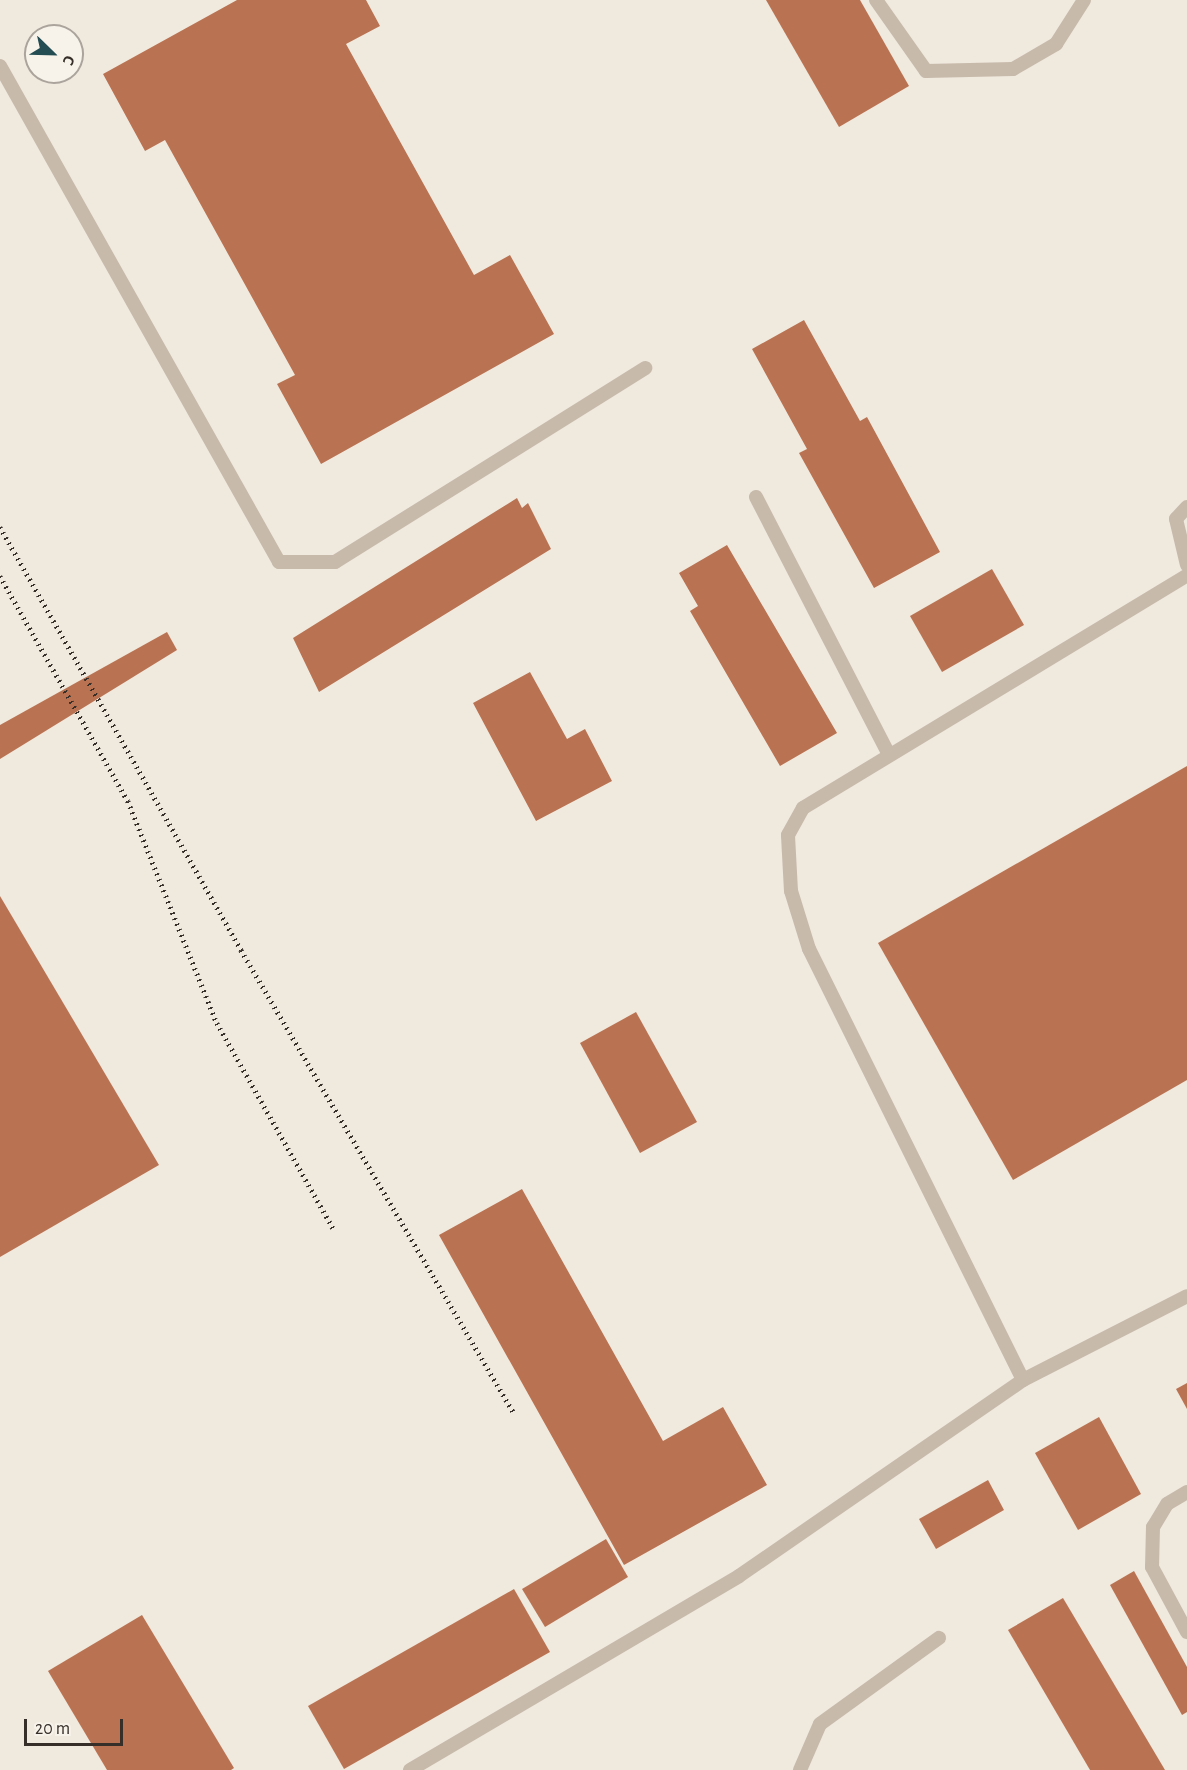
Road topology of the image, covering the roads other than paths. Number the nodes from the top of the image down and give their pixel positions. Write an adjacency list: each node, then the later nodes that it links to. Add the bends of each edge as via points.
1 (876, 0): 2 (lane, via 926,71 1013,69 1056,44)
2 (1084, 0)
3 (0, 66): 4 (lane, via 279,562 334,562)
4 (645, 368)
5 (756, 497): 9 (lane)
6 (1187, 507): 7 (lane, via 1176,519)
7 (1187, 565)
8 (1187, 575): 9 (lane)
9 (889, 755): 11 (lane, via 803,808 788,835 791,891 809,949)
10 (1187, 1296): 11 (lane)
11 (1023, 1380): 15 (lane, via 740,1576)
12 (1187, 1492): 13 (lane, via 1167,1504 1153,1527 1152,1567)
13 (1187, 1632)
14 (939, 1638): 16 (lane, via 820,1724)
15 (410, 1770)
16 (800, 1770)

